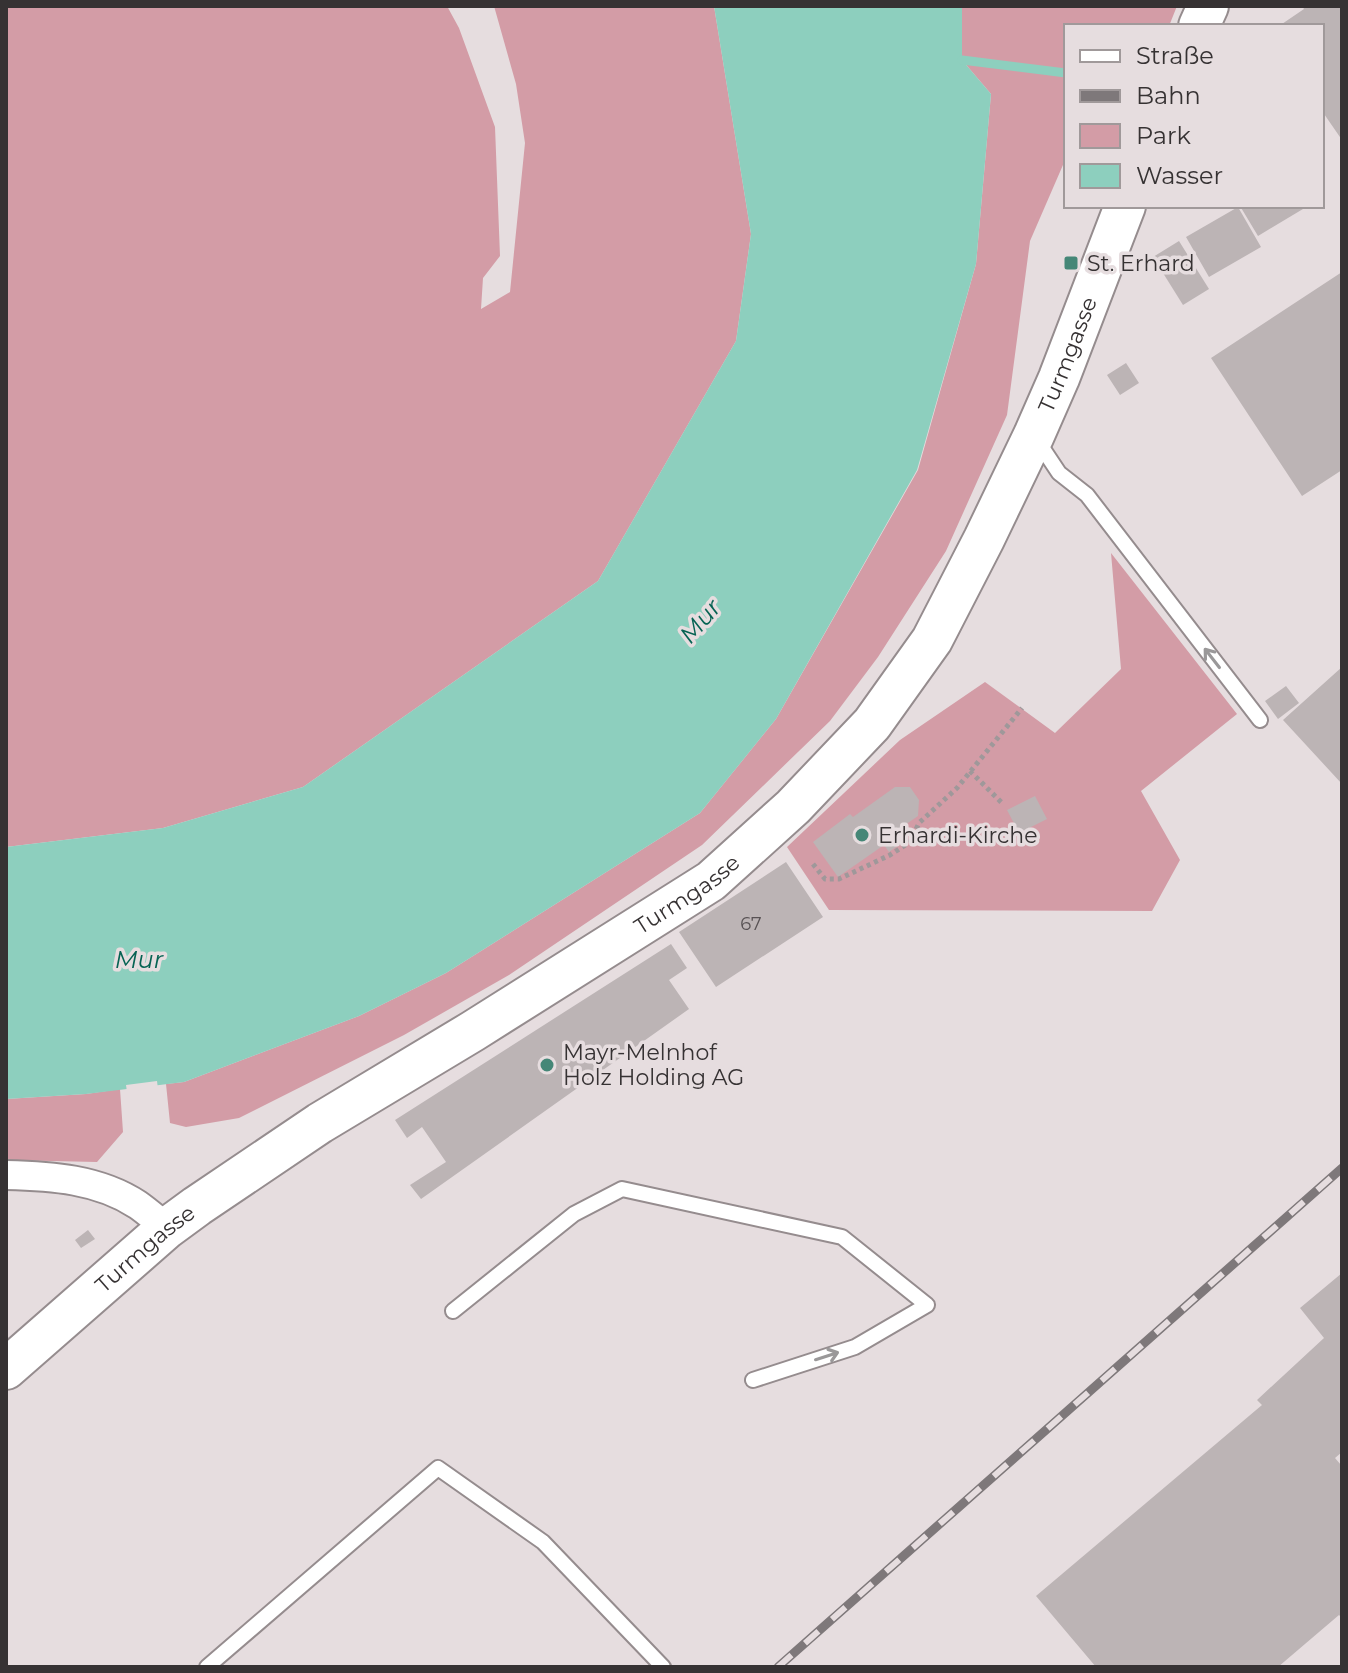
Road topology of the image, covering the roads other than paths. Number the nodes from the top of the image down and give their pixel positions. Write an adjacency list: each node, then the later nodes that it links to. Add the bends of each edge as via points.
1 (1124, 208): 2 (main road, Turmgasse)
2 (1034, 435): 3 (lane, one-way to 2, via 1087,495 1059,473); 5 (main road, Turmgasse, via 932,640 872,724 793,807 711,881 320,1123)
3 (1260, 720)
4 (6, 1175): 5 (street, via 65,1178 102,1188 135,1203)
5 (167, 1228): 7 (main road, Turmgasse)
6 (453, 1311): 8 (lane, one-way to 6, via 855,1347 927,1305 842,1237 622,1189 574,1214)
7 (6, 1369)
8 (753, 1380)
9 (207, 1667): 10 (lane, via 438,1468 543,1542)
10 (663, 1667)

